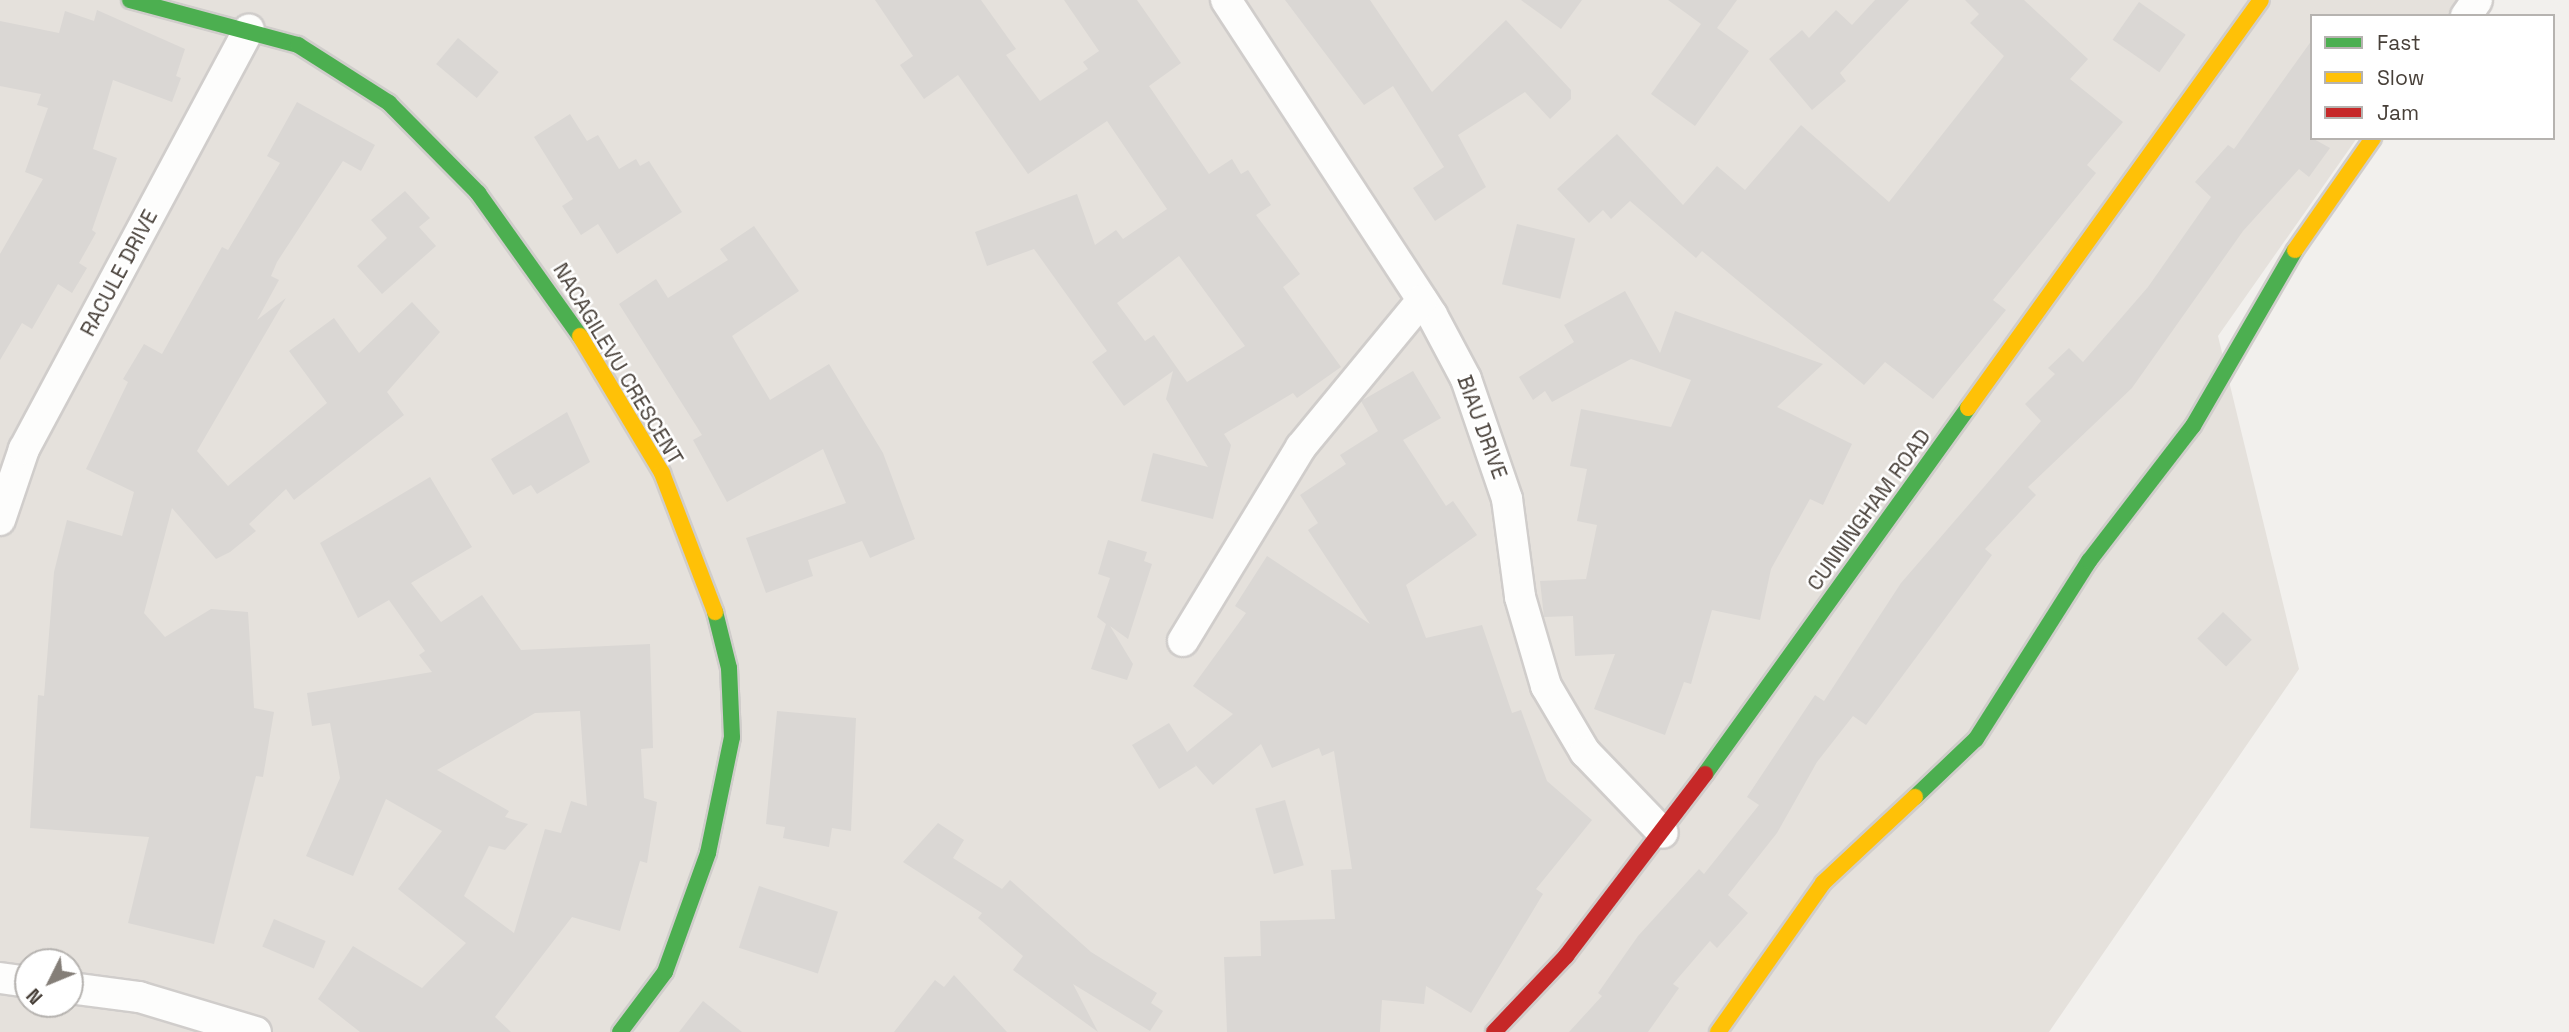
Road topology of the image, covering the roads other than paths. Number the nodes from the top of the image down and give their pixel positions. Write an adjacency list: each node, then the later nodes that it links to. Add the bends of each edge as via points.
1 (130, 0): 4 (street, NACAGILEVU CRESCENT)
2 (1226, 0): 6 (street, BIAU DRIVE)
3 (2261, 0): 9 (street, CUNNINGHAM ROAD)
4 (249, 30): 7 (street, RACULE DRIVE, via 24,449); 12 (street, NACAGILEVU CRESCENT, via 298,45 388,103 478,193 557,297 662,473 713,604 729,668 732,737 708,853 665,972)
5 (2371, 140): 14 (street, via 2315,215 2193,426 2090,561 1976,739 1823,883)
6 (1422, 300): 8 (street, via 1301,447); 9 (street, BIAU DRIVE, via 1490,440 1507,499 1520,597 1546,686 1585,752)
7 (0, 520)
8 (1183, 641)
9 (1663, 833): 13 (street, CUNNINGHAM ROAD, via 1566,956)
10 (84, 990): 11 (street, via 139,997)
11 (256, 1032)
12 (620, 1032)
13 (1494, 1032)
14 (1718, 1032)

